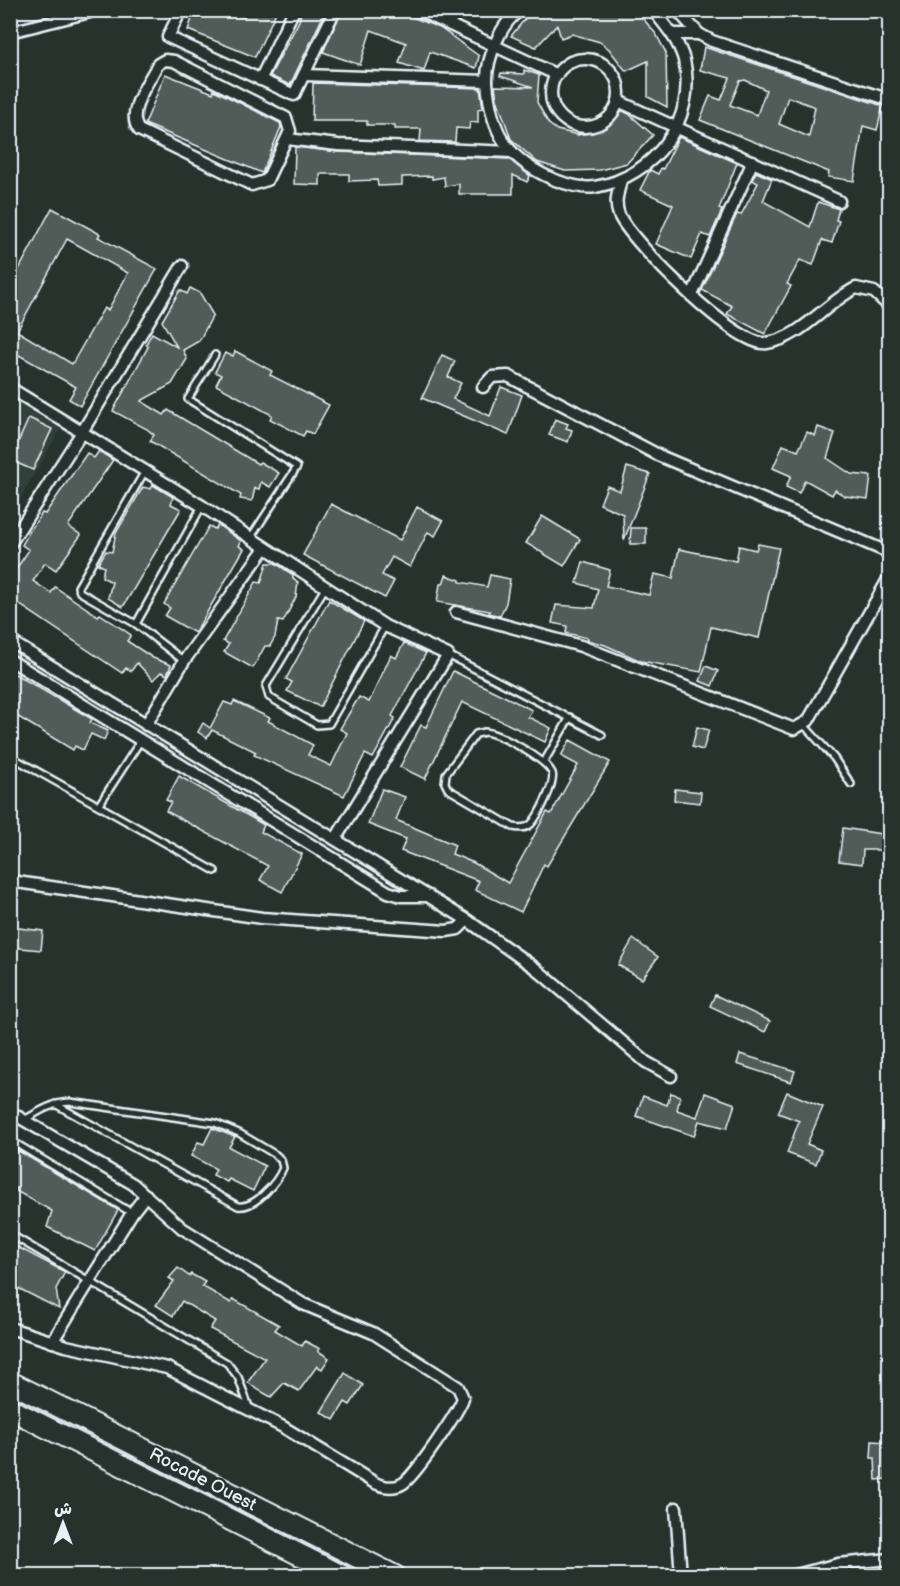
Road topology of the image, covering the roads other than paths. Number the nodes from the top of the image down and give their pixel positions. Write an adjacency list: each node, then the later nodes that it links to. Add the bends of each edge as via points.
1 (181, 10): 15 (street, via 168,36)
2 (294, 10): 15 (street)
3 (335, 10): 13 (street)
4 (418, 10): 12 (street)
5 (653, 10): 10 (street)
6 (677, 10): 11 (street)
7 (90, 12): 9 (street)
8 (515, 12): 12 (street)
9 (10, 32)
10 (672, 34): 11 (street); 19 (street, via 684,60 686,83)
11 (699, 34): 17 (street)
12 (495, 46): 14 (street); 16 (street)
13 (304, 75): 15 (street, via 294,95); 16 (street)
14 (557, 75): 18 (street, via 576,61 599,62 615,78); 18 (street, via 552,88 553,103 560,116 572,124 586,127 601,123 612,114)
15 (260, 80)
16 (487, 81): 21 (street, via 490,114)
17 (890, 100)
18 (618, 101): 19 (street)
19 (678, 127): 22 (street); 23 (street, via 653,161)
20 (287, 139): 20 (street, via 267,180 252,185 139,130 134,114 158,64 170,60 283,116 291,127); 21 (street, via 338,145)
21 (512, 152): 23 (street, via 528,168 563,183 593,188)
22 (753, 161): 24 (street); 26 (street)
23 (621, 180): 26 (street, via 615,203 625,226)
24 (839, 201)
25 (182, 266): 31 (street)
26 (692, 295): 27 (street, via 740,336 766,344 806,325 856,288 874,292)
27 (890, 307)
28 (215, 355): 34 (lane, via 188,399 297,467)
29 (483, 387): 37 (street, via 492,376 508,376 660,456)
30 (10, 388): 31 (street)
31 (82, 432): 32 (street); 35 (street)
32 (145, 471): 33 (street); 41 (lane, via 78,587 80,592)
33 (202, 506): 34 (street); 41 (lane)
34 (251, 537): 36 (street)
35 (10, 544)
36 (265, 548): 39 (street); 46 (street)
37 (890, 553)
38 (890, 576): 49 (street)
39 (326, 588): 42 (street); 42 (lane, via 266,686 269,697 317,725 329,724)
40 (456, 612): 49 (street, via 581,646 788,728)
41 (136, 624): 46 (lane)
42 (385, 626): 44 (street)
43 (10, 641): 48 (street)
44 (448, 655): 47 (lane); 56 (street)
45 (10, 660): 51 (street)
46 (184, 661): 48 (street)
47 (570, 717): 50 (lane); 53 (lane)
48 (146, 725): 56 (street)
49 (804, 725): 54 (lane)
50 (603, 735)
51 (141, 740): 55 (lane); 59 (street, via 388,892)
52 (10, 756): 55 (lane)
53 (544, 762): 53 (lane, via 494,733 476,734 446,774 445,783 448,789 504,822 523,828 531,824 554,783)
54 (851, 784)
55 (99, 805): 57 (lane)
56 (336, 838): 59 (street)
57 (215, 871)
58 (10, 881): 60 (street, via 311,923 446,932 458,929)
59 (430, 896): 60 (street)
60 (467, 920): 61 (street, via 535,968 646,1062)
61 (671, 1076)
62 (55, 1104): 62 (lane, via 78,1102 215,1123 276,1155 283,1168 254,1203 237,1206); 64 (lane)
63 (10, 1112): 64 (street)
64 (26, 1119): 66 (street)
65 (10, 1140): 67 (lane)
66 (146, 1195): 67 (street); 74 (street, via 182,1228 303,1304 388,1341 458,1387 463,1398 412,1477 393,1487 375,1483)
67 (132, 1213): 69 (street)
68 (10, 1234): 69 (lane)
69 (89, 1281): 71 (street); 74 (lane, via 227,1363 238,1377)
70 (10, 1328): 71 (street)
71 (52, 1342): 74 (street, via 161,1366)
72 (10, 1382): 78 (highway, Rocade Ouest)
73 (10, 1409): 77 (highway, Rocade Ouest)
74 (249, 1409)
75 (676, 1508): 79 (street)
76 (890, 1559): 80 (street, via 838,1564)
77 (342, 1575)
78 (395, 1575)
79 (681, 1575)
80 (792, 1575)

